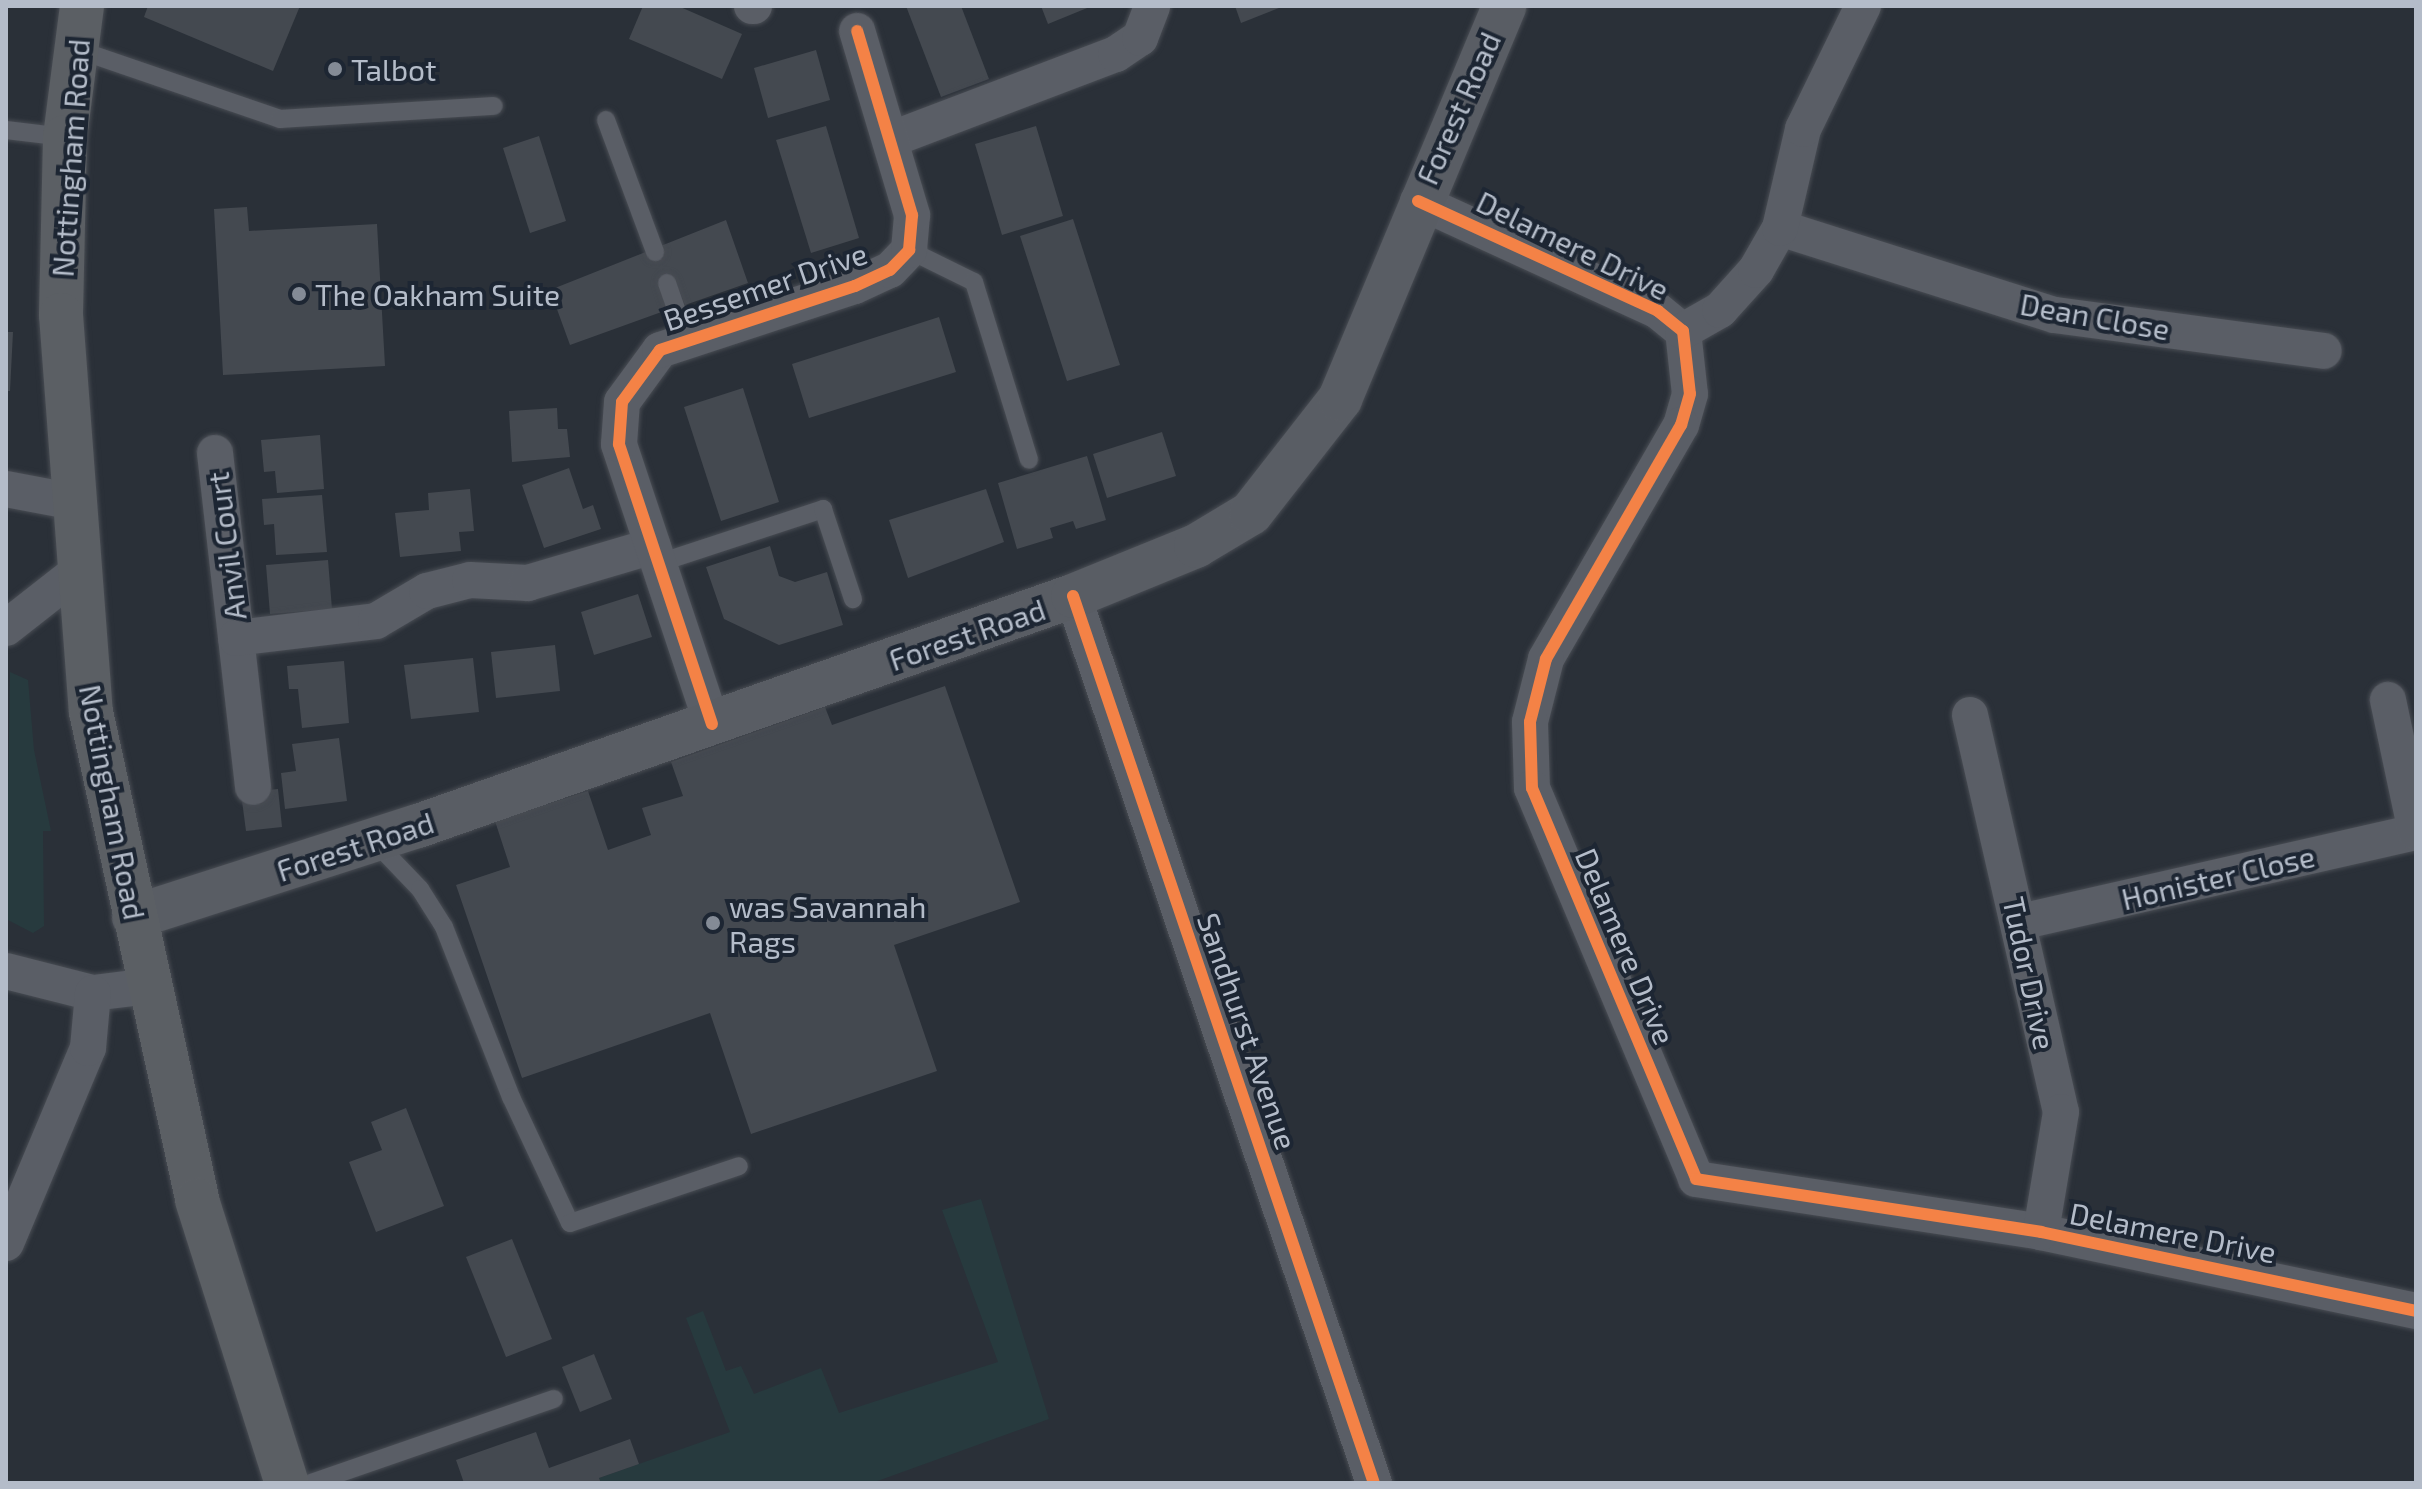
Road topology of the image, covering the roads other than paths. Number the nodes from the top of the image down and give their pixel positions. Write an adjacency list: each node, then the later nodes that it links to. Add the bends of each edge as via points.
1 (82, 6): 6 (highway, Nottingham Road)
2 (1152, 6): 11 (street, via 1140,38 1116,54)
3 (1504, 6): 12 (main road, Forest Road)
4 (1863, 6): 13 (street, via 1803,129)
5 (857, 31): 11 (street, Bessemer Drive)
6 (74, 48): 7 (lane, via 280,119); 10 (highway, Nottingham Road)
7 (494, 106)
8 (606, 120): 15 (lane)
9 (6, 130): 10 (lane)
10 (65, 137): 23 (highway, Nottingham Road, via 61,315)
11 (892, 139): 14 (street, Bessemer Drive, via 912,215)
12 (1418, 201): 17 (street, Delamere Drive, via 1658,311); 26 (main road, Forest Road, via 1340,399 1281,482 1251,513 1196,546)
13 (1780, 228): 17 (street, via 1756,270 1720,310); 19 (street, Dean Close, via 2055,315)
14 (909, 250): 18 (street, Bessemer Drive, via 890,270 855,286); 21 (lane, via 974,282)
15 (655, 252)
16 (667, 283): 18 (lane)
17 (1683, 331): 42 (street, Delamere Drive, via 1690,394 1681,425 1546,659 1530,722 1532,788 1696,1179)
18 (687, 340): 24 (street, Bessemer Drive, via 660,350 622,402 619,444)
19 (2324, 351)
20 (215, 453): 29 (street, Anvil Court)
21 (1029, 460)
22 (6, 489): 23 (street)
23 (75, 502): 25 (highway, Nottingham Road)
24 (656, 554): 27 (lane, via 823,509); 29 (street, Anvil Court, via 528,583 470,580 427,591 376,621); 32 (street, Bessemer Drive)
25 (80, 570): 28 (street); 36 (highway, Nottingham Road, via 91,712)
26 (1073, 596): 32 (main road, Forest Road); 48 (street, Sandhurst Avenue)
27 (853, 599)
28 (6, 628)
29 (236, 638): 33 (street, Anvil Court)
30 (2388, 700): 34 (street)
31 (1970, 715): 37 (street, Tudor Drive)
32 (712, 724): 35 (main road, Forest Road)
33 (253, 787)
34 (2416, 832): 37 (street, Honister Close)
35 (373, 840): 36 (main road, Forest Road); 41 (lane, via 420,889 444,927 511,1097 570,1223)
36 (134, 917): 39 (highway, Nottingham Road)
37 (2020, 922): 42 (street, Tudor Drive, via 2061,1112)
38 (6, 971): 40 (street)
39 (149, 986): 40 (street); 46 (highway, Nottingham Road, via 197,1200)
40 (93, 993): 43 (street, via 88,1048)
41 (739, 1166)
42 (2041, 1232): 44 (street, Delamere Drive)
43 (6, 1243)
44 (2414, 1306)
45 (554, 1399): 47 (lane)
46 (287, 1483)
47 (311, 1483)
48 (1374, 1483)

